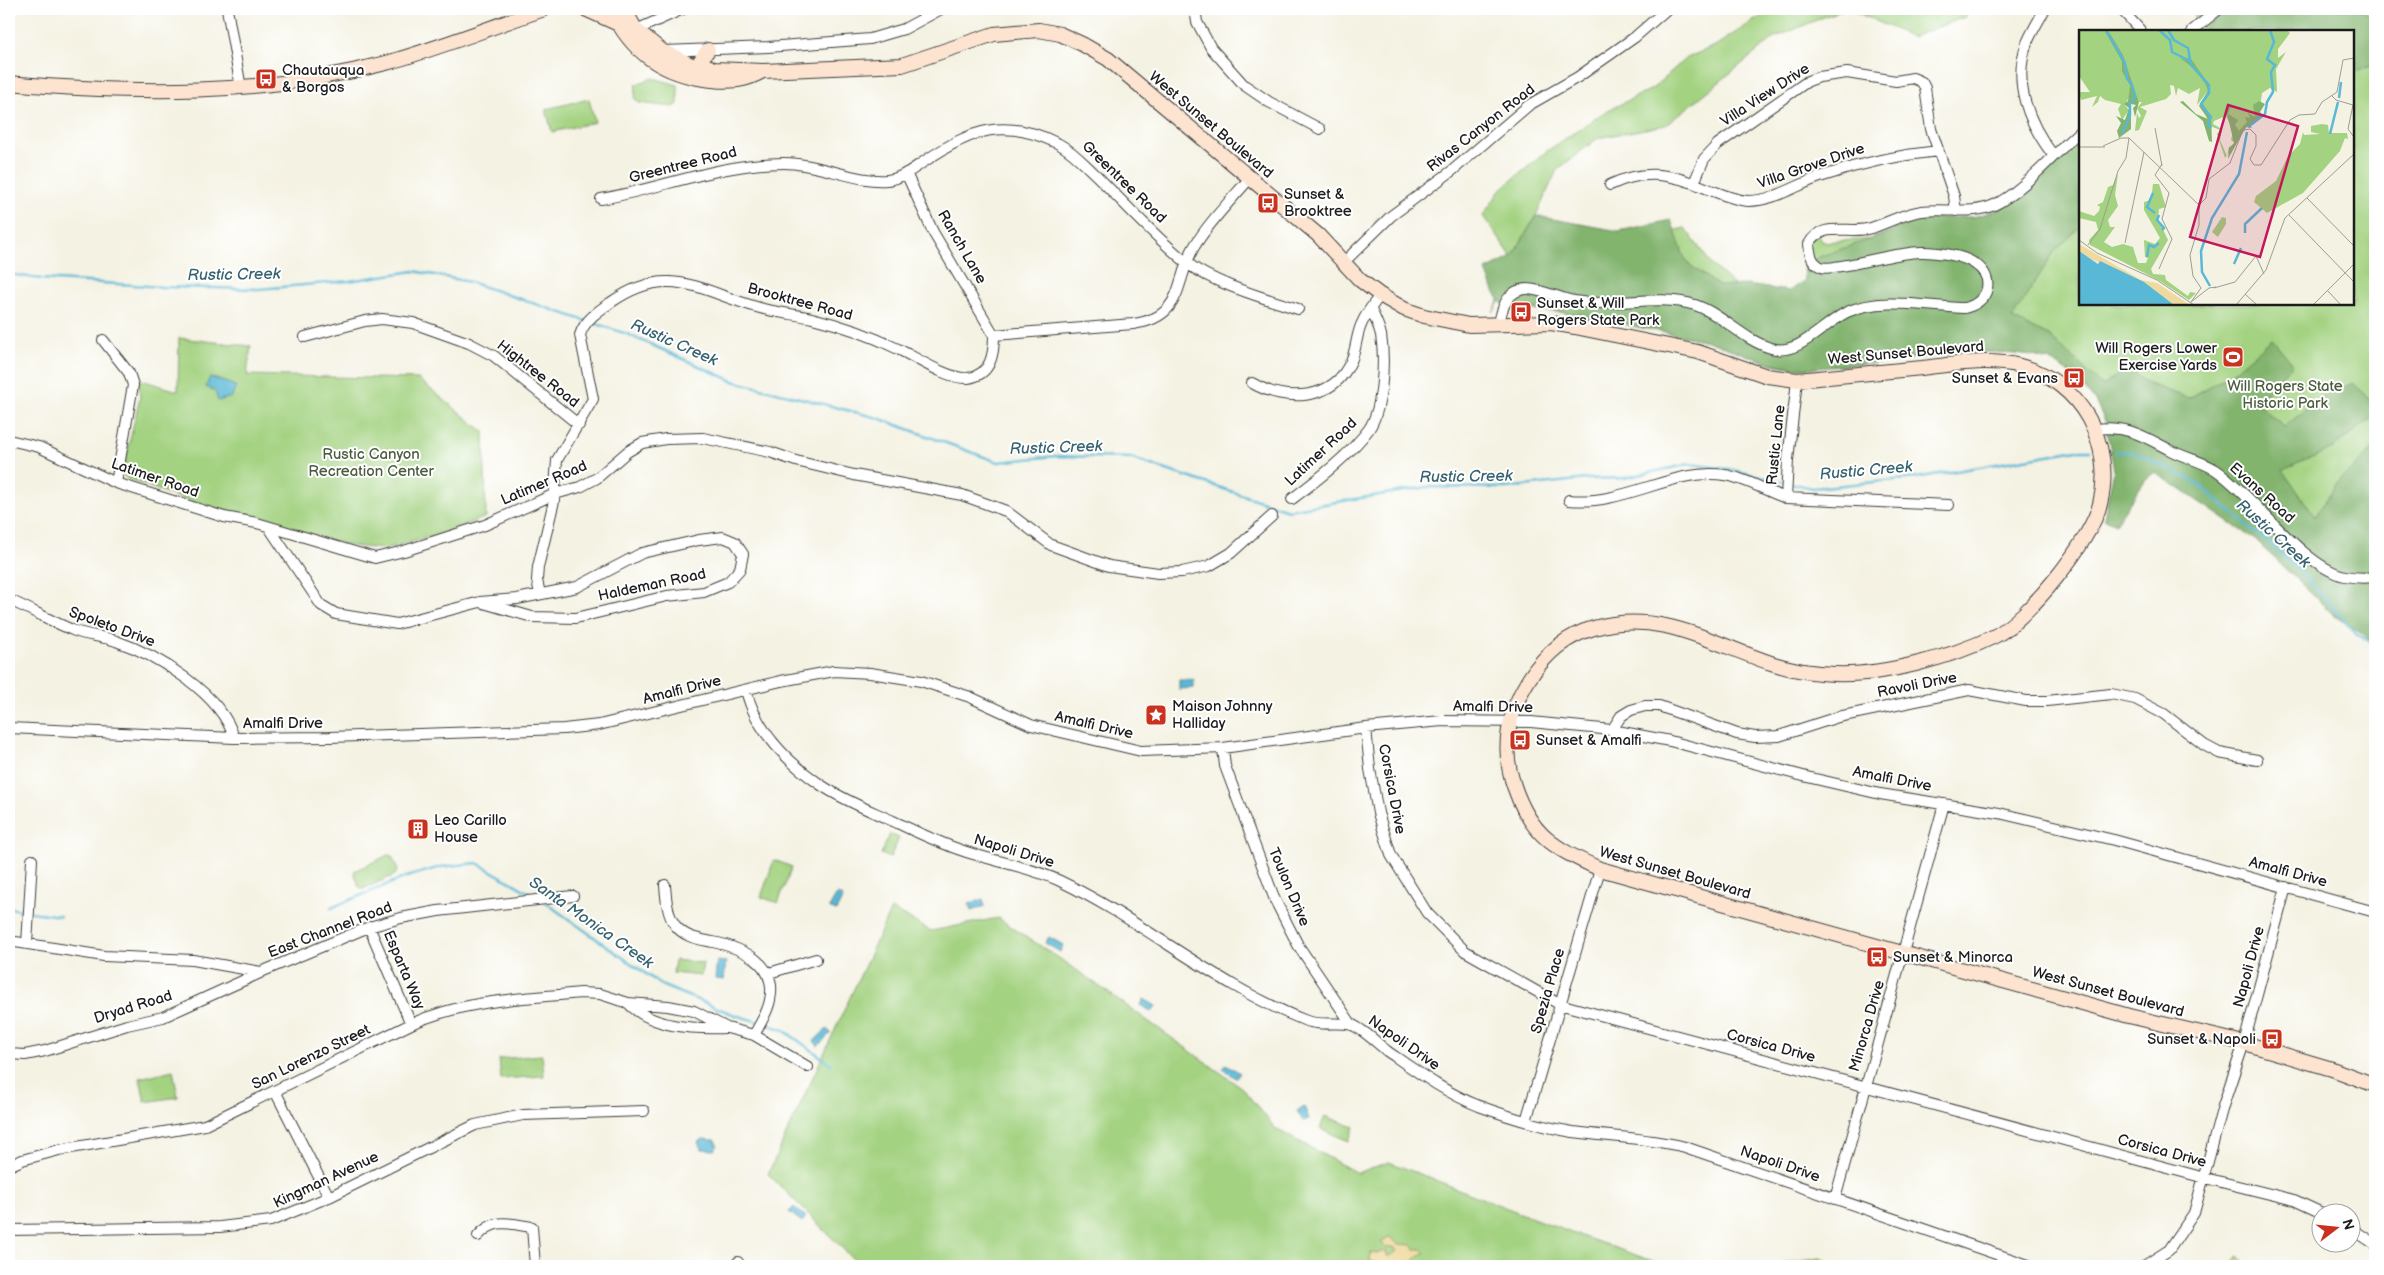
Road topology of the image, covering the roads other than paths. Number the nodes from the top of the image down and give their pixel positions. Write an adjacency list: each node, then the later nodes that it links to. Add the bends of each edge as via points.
1 (227, 9): 22 (street)
2 (544, 9): 22 (main road, via 452,43 384,63 323,77)
3 (586, 9): 13 (main road)
4 (611, 9): 13 (main road, West Sunset Boulevard)
5 (624, 9): 14 (main road, West Sunset Boulevard)
6 (683, 9): 14 (street)
7 (941, 9): 17 (street, via 904,29 870,39)
8 (1195, 9): 23 (street, via 1196,22 1203,36 1244,85)
9 (1668, 9): 33 (street, Rivas Canyon Road, via 1592,67 1529,105 1453,170 1391,216)
10 (2045, 9): 26 (street, via 2027,44 2022,64 2022,87 2035,129)
11 (2121, 9): 15 (street)
12 (2219, 9): 16 (street)
13 (618, 24): 20 (main road, West Sunset Boulevard, via 636,48 659,65 681,75 727,82 750,78)
14 (636, 30): 18 (main road, West Sunset Boulevard)
15 (2140, 30)
16 (2193, 30)
17 (708, 50): 18 (street); 19 (main road, via 700,61 702,66)
18 (662, 51): 19 (main road, West Sunset Boulevard, via 694,66)
19 (715, 69): 20 (main road, West Sunset Boulevard)
20 (764, 71): 28 (main road, West Sunset Boulevard, via 902,65 994,34 1039,30 1060,34 1108,59)
21 (9, 83): 22 (main road, via 155,92)
22 (241, 88)
23 (1320, 129)
24 (2079, 132): 26 (street)
25 (1938, 151): 29 (street, Villa Grove Drive, via 1873,160 1821,176 1762,200 1738,199); 29 (street, Villa View Drive, via 1922,82 1913,78 1896,80 1839,72 1808,81 1718,144 1704,160); 32 (street)
26 (2053, 155): 32 (street, via 2015,191 1992,206)
27 (906, 173): 31 (street, Greentree Road, via 890,180 880,180 802,164 760,164 732,167); 34 (street, Greentree Road, via 954,142 977,133 1011,129 1035,134 1073,152); 39 (street, Ranch Lane, via 933,232)
28 (1250, 178): 33 (main road, West Sunset Boulevard, via 1318,235); 34 (street, via 1204,231)
29 (1694, 183): 30 (street, Villa Grove Drive, via 1650,174 1626,177)
30 (1610, 184)
31 (601, 199)
32 (1956, 211): 38 (street, via 1921,211 1862,231 1820,232 1809,244 1811,256 1822,268 1918,252 1968,260 1983,272 1987,284 1985,296 1972,307 1883,304 1862,308 1835,319 1805,340 1785,349 1772,349 1697,306 1675,300 1608,304 1573,301 1526,289 1511,295 1502,308)
33 (1344, 262): 35 (main road, West Sunset Boulevard)
34 (1187, 263): 36 (street, Greentree Road, via 1201,272); 39 (street, via 1175,299 1155,319 1133,324)
35 (1380, 295): 37 (street); 38 (main road, West Sunset Boulevard, via 1424,316 1469,325)
36 (1298, 309)
37 (1371, 310): 43 (street, via 1363,321 1350,363 1334,384 1317,392 1296,396 1268,392); 50 (street, Latimer Road, via 1381,334 1382,368 1378,405 1370,427 1329,469)
38 (1499, 325): 42 (main road, West Sunset Boulevard, via 1551,323 1575,327 1698,352 1767,376)
39 (994, 335): 44 (street, Brooktree Road, via 993,356 988,367 967,378 812,318 761,308 692,284 649,282 623,294 584,325 580,342 593,399)
40 (305, 337): 44 (street, Hightree Road, via 365,321 382,319 413,323 469,342 494,356)
41 (104, 340): 47 (street, via 129,373 133,385)
42 (1797, 380): 45 (main road, West Sunset Boulevard, via 2001,362 2032,370 2056,382 2078,402); 49 (street, Rustic Lane)
43 (1252, 383)
44 (578, 425): 48 (street, Brooktree Road, via 558,460)
45 (2095, 429): 55 (street, Evans Road, via 2122,428 2137,433 2215,470 2303,551 2324,566 2343,576); 60 (main road, West Sunset Boulevard, via 2104,472 2102,500 2096,518 2043,595 2023,616 1995,636 1913,664 1838,674 1802,671 1774,664 1661,624 1612,622 1585,630 1550,652 1522,690)
46 (9, 440): 47 (street, Latimer Road, via 39,447)
47 (116, 483): 54 (street, Latimer Road)
48 (555, 494): 53 (street, Latimer Road, via 597,478 642,443 703,438 854,475 962,494 1006,511 1052,545 1119,568 1158,573 1209,566 1231,554); 54 (street, Latimer Road, via 485,525 375,558); 56 (street, Brooktree Road, via 538,567)
49 (1786, 498): 51 (street, via 1726,475 1694,475 1612,499); 52 (street, Rustic Lane)
50 (1292, 499)
51 (1569, 500)
52 (1949, 505)
53 (1272, 516)
54 (270, 529): 58 (street, Haldeman Road, via 321,604 336,614 397,624)
55 (2375, 577)
56 (540, 594): 58 (street, Haldeman Road); 58 (street, Haldeman Road, via 577,587 642,553 699,540 723,536 735,542 743,554 740,569 728,582 704,592 667,596 576,618 532,617)
57 (9, 600): 64 (street, Spoleto Drive, via 76,631 115,641 149,655 177,672 223,714)
58 (480, 602)
59 (746, 690): 64 (street, Amalfi Drive, via 599,725 514,732); 65 (street, Amalfi Drive, via 822,673 870,673 921,681 970,697 1031,724 1105,744 1141,751); 84 (street, Napoli Drive, via 757,722 772,742 823,786 859,806 943,844 1023,866 1060,881 1207,971 1306,1021)
60 (1509, 721): 62 (street, Amalfi Drive, via 1442,721); 63 (street, Amalfi Drive); 69 (main road, West Sunset Boulevard, via 1508,766 1524,811 1547,841 1568,855)
61 (9, 728): 64 (street, Amalfi Drive)
62 (1366, 728): 65 (street, Amalfi Drive); 82 (street, Corsica Drive, via 1378,813 1391,855 1427,913 1465,951)
63 (1612, 730): 66 (street, Ravoli Drive, via 1621,716 1645,706 1659,706 1737,734 1755,737 1779,736 1838,717 1969,690 2026,701 2111,694 2135,699 2164,714 2219,753); 67 (street, Amalfi Drive, via 1670,741 1806,778)
64 (234, 738)
65 (1223, 748): 84 (street, Toulon Drive, via 1225,766 1275,900 1298,945)
66 (2257, 760)
67 (1944, 804): 71 (street, Amalfi Drive, via 1999,813 2114,840); 77 (street, Minorca Drive)
68 (32, 860): 76 (street)
69 (1600, 869): 77 (main road, West Sunset Boulevard); 82 (street, Spezia Place)
70 (665, 885): 80 (street, via 671,918 684,934 753,956)
71 (2286, 887): 73 (street, Amalfi Drive); 87 (street, Napoli Drive)
72 (573, 896): 74 (street, East Channel Road, via 438,910)
73 (2375, 912)
74 (370, 927): 79 (street, East Channel Road); 83 (street, Esparta Way)
75 (9, 942): 76 (street, East Channel Road)
76 (27, 944): 79 (street, East Channel Road, via 104,956 194,960)
77 (1903, 952): 87 (main road, West Sunset Boulevard, via 2129,1016); 91 (street, Minorca Drive)
78 (816, 959): 80 (street)
79 (261, 972): 88 (street, Dryad Road, via 162,1016 45,1051)
80 (769, 973): 86 (street, via 770,1002)
81 (628, 1003): 83 (street, San Lorenzo Street, via 600,994 526,998 470,1004 442,1011); 85 (street, San Lorenzo Street, via 694,1011); 85 (street, San Lorenzo Street, via 658,1023 704,1029)
82 (1559, 1004): 91 (street, Corsica Drive); 94 (street, Spezia Place)
83 (412, 1024): 92 (street, San Lorenzo Street)
84 (1352, 1026): 94 (street, Napoli Drive, via 1449,1092 1478,1106)
85 (727, 1028): 86 (street, San Lorenzo Street)
86 (754, 1035): 89 (street, San Lorenzo Street)
87 (2244, 1043): 90 (main road, West Sunset Boulevard); 96 (street, Napoli Drive, via 2223,1106)
88 (9, 1054)
89 (808, 1067)
90 (2375, 1085)
91 (1865, 1087): 96 (street, Corsica Drive); 98 (street, Minorca Drive)
92 (275, 1092): 95 (street, San Lorenzo Street, via 205,1125 59,1150); 97 (street)
93 (644, 1111): 97 (street, Kingman Avenue, via 523,1115 496,1119 475,1125)
94 (1526, 1121): 98 (street, Napoli Drive, via 1569,1131 1656,1140 1685,1147)
95 (9, 1166)
96 (2205, 1178): 99 (street, Corsica Drive, via 2294,1200); 106 (street, Napoli Drive, via 2194,1213 2181,1234 2169,1250)
97 (329, 1197): 100 (street, Kingman Avenue, via 271,1221 248,1225)
98 (1835, 1199): 105 (street, Napoli Drive)
99 (2312, 1208)
100 (9, 1230)
101 (478, 1236): 104 (street, via 496,1222 532,1227)
102 (2362, 1236): 103 (street)
103 (2375, 1244)
104 (535, 1266)
105 (2031, 1266)
106 (2144, 1266)

